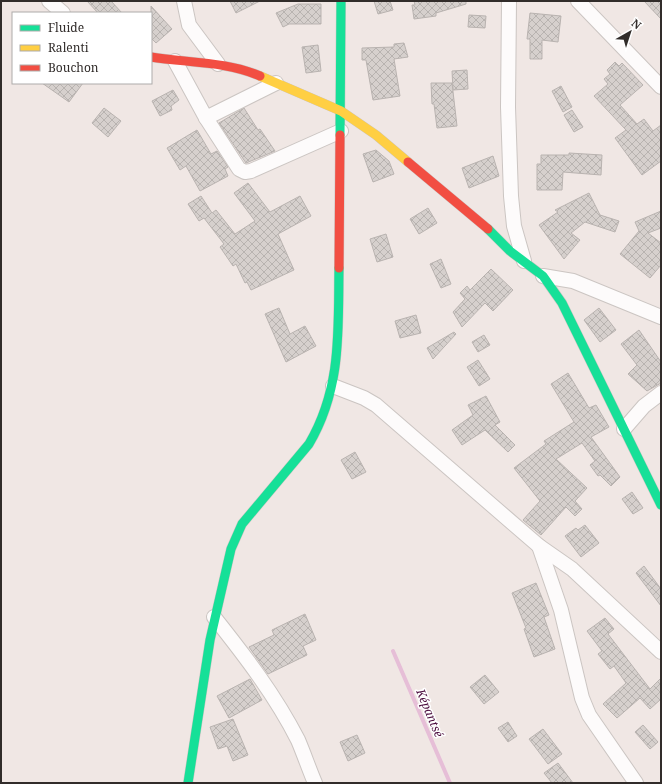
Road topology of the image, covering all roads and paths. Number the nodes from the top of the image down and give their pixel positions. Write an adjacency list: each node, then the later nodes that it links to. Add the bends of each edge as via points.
1 (49, 1): 6 (street)
2 (184, 1): 7 (street, via 189,25)
3 (341, 1): 14 (main road)
4 (509, 1): 17 (street, via 508,107 511,196 514,226)
5 (578, 1): 13 (street)
6 (63, 12)
7 (201, 42): 10 (street); 11 (street)
8 (152, 57): 9 (main road)
9 (176, 61): 10 (main road); 15 (street)
10 (192, 62): 11 (main road)
11 (218, 64): 12 (main road, via 250,72)
12 (276, 83): 14 (main road); 15 (street)
13 (661, 87)
14 (341, 111): 16 (main road); 17 (main road, via 382,140 482,223 510,252)
15 (206, 118): 16 (street, via 239,169 245,172)
16 (341, 131): 20 (main road, via 338,340)
17 (524, 261): 18 (main road)
18 (543, 276): 19 (street, via 573,281); 22 (main road, via 562,303)
19 (661, 317)
20 (333, 386): 24 (street, via 376,405); 25 (main road, via 309,444 242,524 235,536 229,551)
21 (661, 393): 22 (street, via 644,406)
22 (624, 428): 23 (main road)
23 (661, 505)
24 (539, 546): 26 (street, via 572,569); 29 (street, via 561,610 582,698 589,715)
25 (214, 618): 27 (main road); 28 (street, via 248,660 278,704 298,741)
26 (661, 652)
27 (188, 783)
28 (315, 783)
29 (636, 783)

